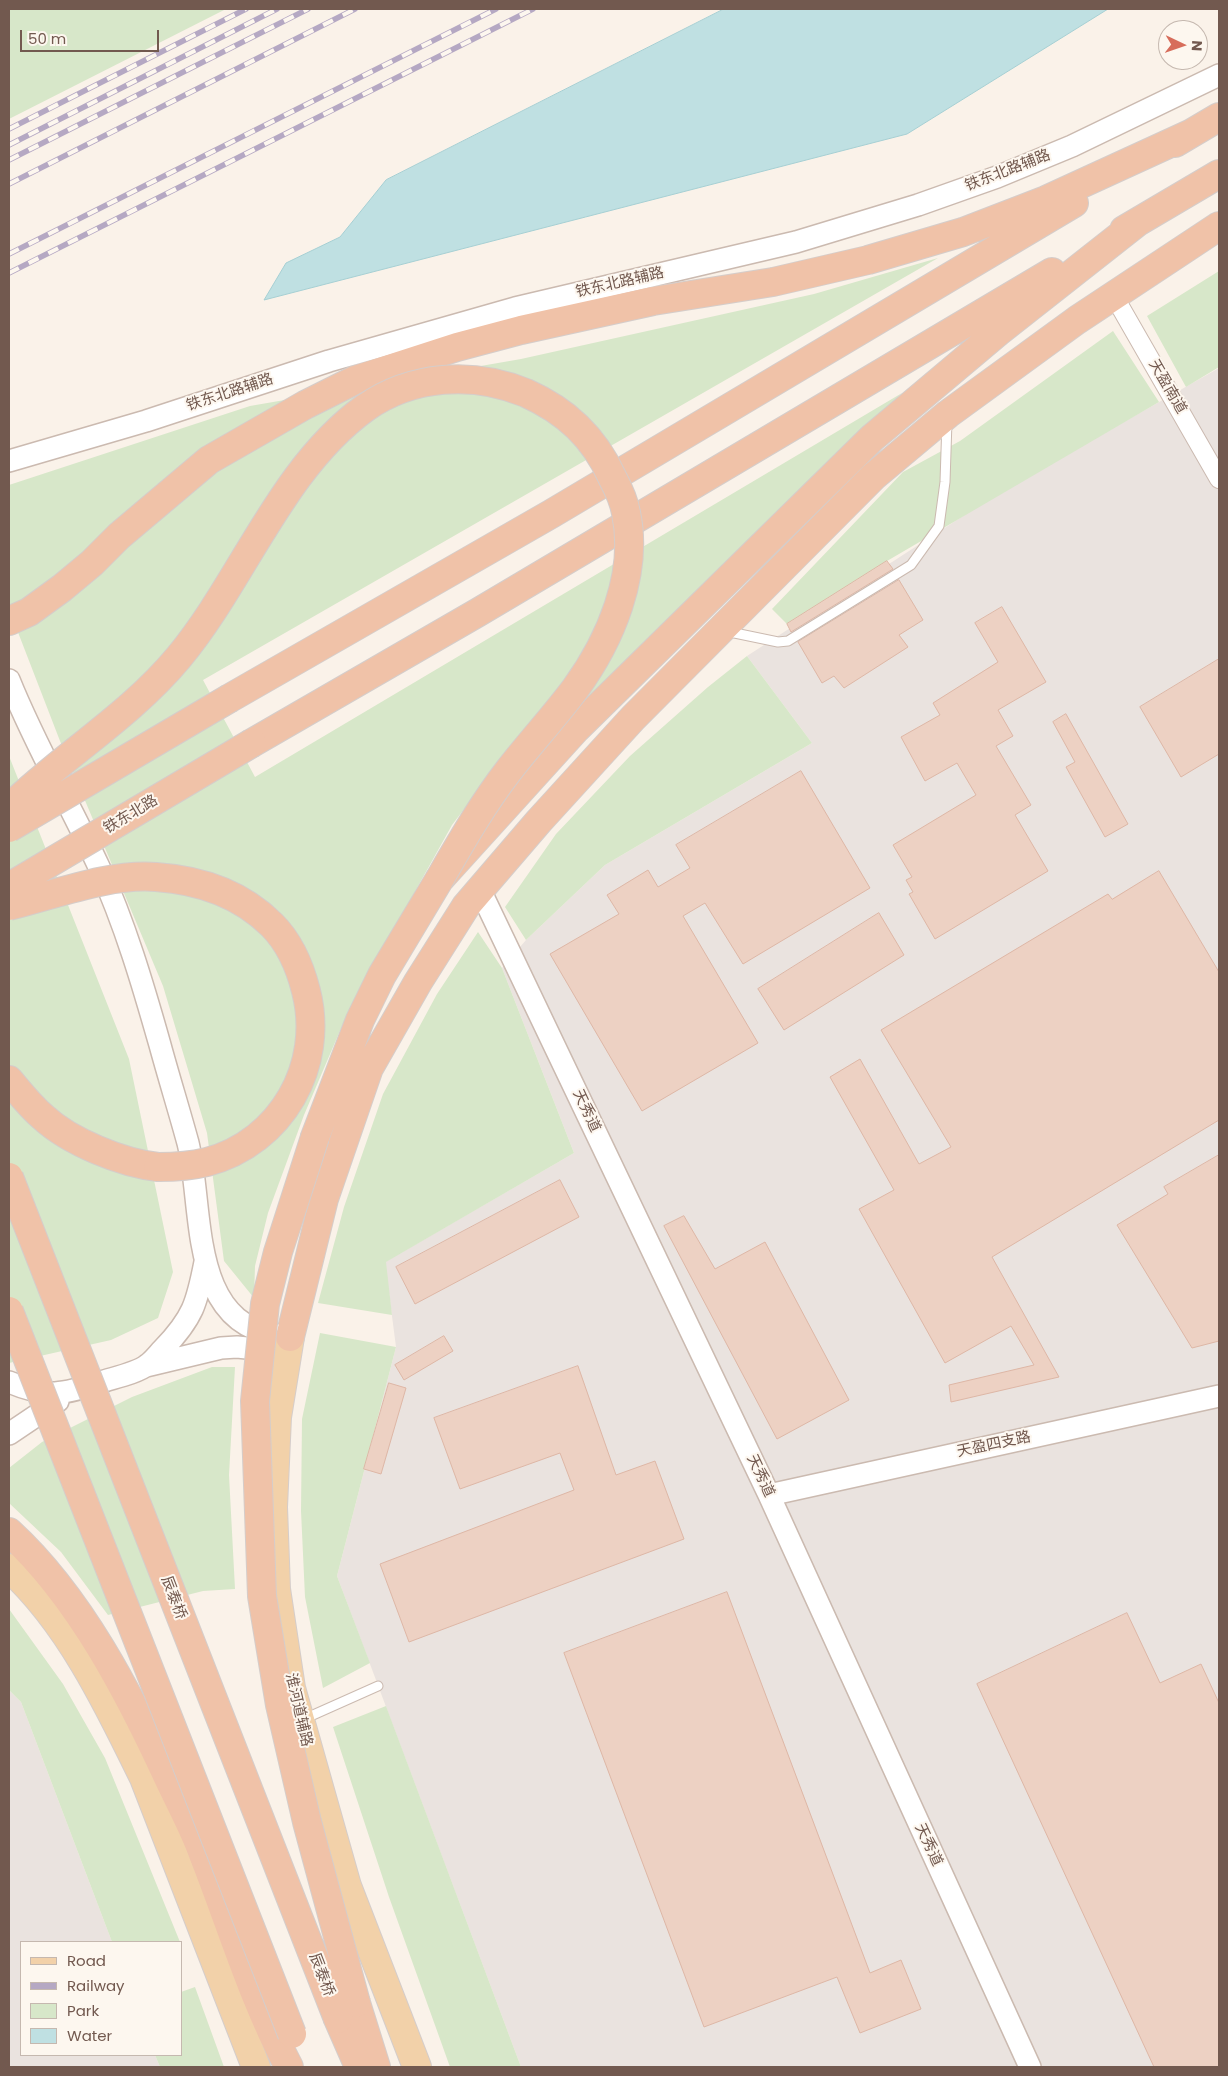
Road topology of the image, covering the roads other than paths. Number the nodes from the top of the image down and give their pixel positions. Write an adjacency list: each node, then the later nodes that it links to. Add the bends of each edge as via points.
1 (1219, 75): 9 (street, 铁东北路辅路, via 1072,146 918,205 796,242 515,308 329,361 146,421)
2 (1219, 117): 3 (highway)
3 (1190, 134): 11 (highway, via 1046,200 963,232 868,260 782,280 653,301 521,330 355,380 209,460 62,588 29,612); 15 (highway, bridge, via 559,509)
4 (1219, 174): 5 (highway)
5 (1139, 221): 16 (highway, bridge, via 998,332 872,438 576,730); 17 (highway, 铁东北路, bridge)
6 (1219, 226): 7 (highway)
7 (1114, 296): 8 (highway); 10 (street, 天盈南道)
8 (948, 414): 12 (highway, via 874,476); 12 (lane, via 939,526 911,565 788,641 778,642)
9 (9, 461)
10 (1219, 479)
11 (9, 621)
12 (720, 630): 18 (highway, via 633,718)
13 (9, 680): 22 (street, via 20,709 99,868 133,956 188,1145)
14 (9, 808): 16 (highway, bridge, via 137,702 181,655 276,508 315,457 350,420 402,389 438,380 474,379 514,388 539,399 560,410 577,426 605,461 626,512 630,542 622,593 595,655 575,689 474,819)
15 (9, 828)
16 (439, 880): 35 (highway, bridge, via 360,1020 315,1137 265,1304 255,1401 262,1596 280,1705)
17 (9, 887)
18 (480, 890): 24 (highway, via 466,906 418,982 370,1068 324,1200); 30 (street, 天秀道)
19 (9, 906): 20 (highway, bridge, via 113,879 155,876 214,887 261,914 286,942 307,992 311,1040 300,1082 290,1102 279,1114 257,1136 232,1153 190,1165 145,1165 88,1144 43,1118)
20 (9, 1080)
21 (9, 1177): 35 (highway, 辰泰桥, bridge)
22 (205, 1262): 24 (street, via 220,1299 236,1317); 25 (street, via 188,1320)
23 (9, 1311): 36 (highway, bridge)
24 (288, 1345): 25 (street, via 267,1349 221,1348); 34 (main road, 淮河道辅路, via 273,1472 276,1589)
25 (146, 1366): 27 (street)
26 (9, 1382): 27 (street, via 51,1394)
27 (71, 1392): 29 (street)
28 (1219, 1396): 30 (street, 天盈四支路)
29 (9, 1434)
30 (768, 1495): 43 (street, 天秀道)
31 (9, 1532): 36 (highway, via 46,1572 80,1618 152,1743)
32 (9, 1568): 37 (main road, via 63,1632 122,1733 144,1778)
33 (378, 1686): 34 (lane)
34 (299, 1721): 42 (main road, 淮河道辅路, via 347,1886)
35 (347, 2011): 40 (highway); 41 (highway)
36 (282, 2035): 38 (highway); 39 (highway)
37 (256, 2067)
38 (289, 2067)
39 (305, 2067)
40 (359, 2067)
41 (376, 2067)
42 (416, 2067)
43 (1030, 2067)

